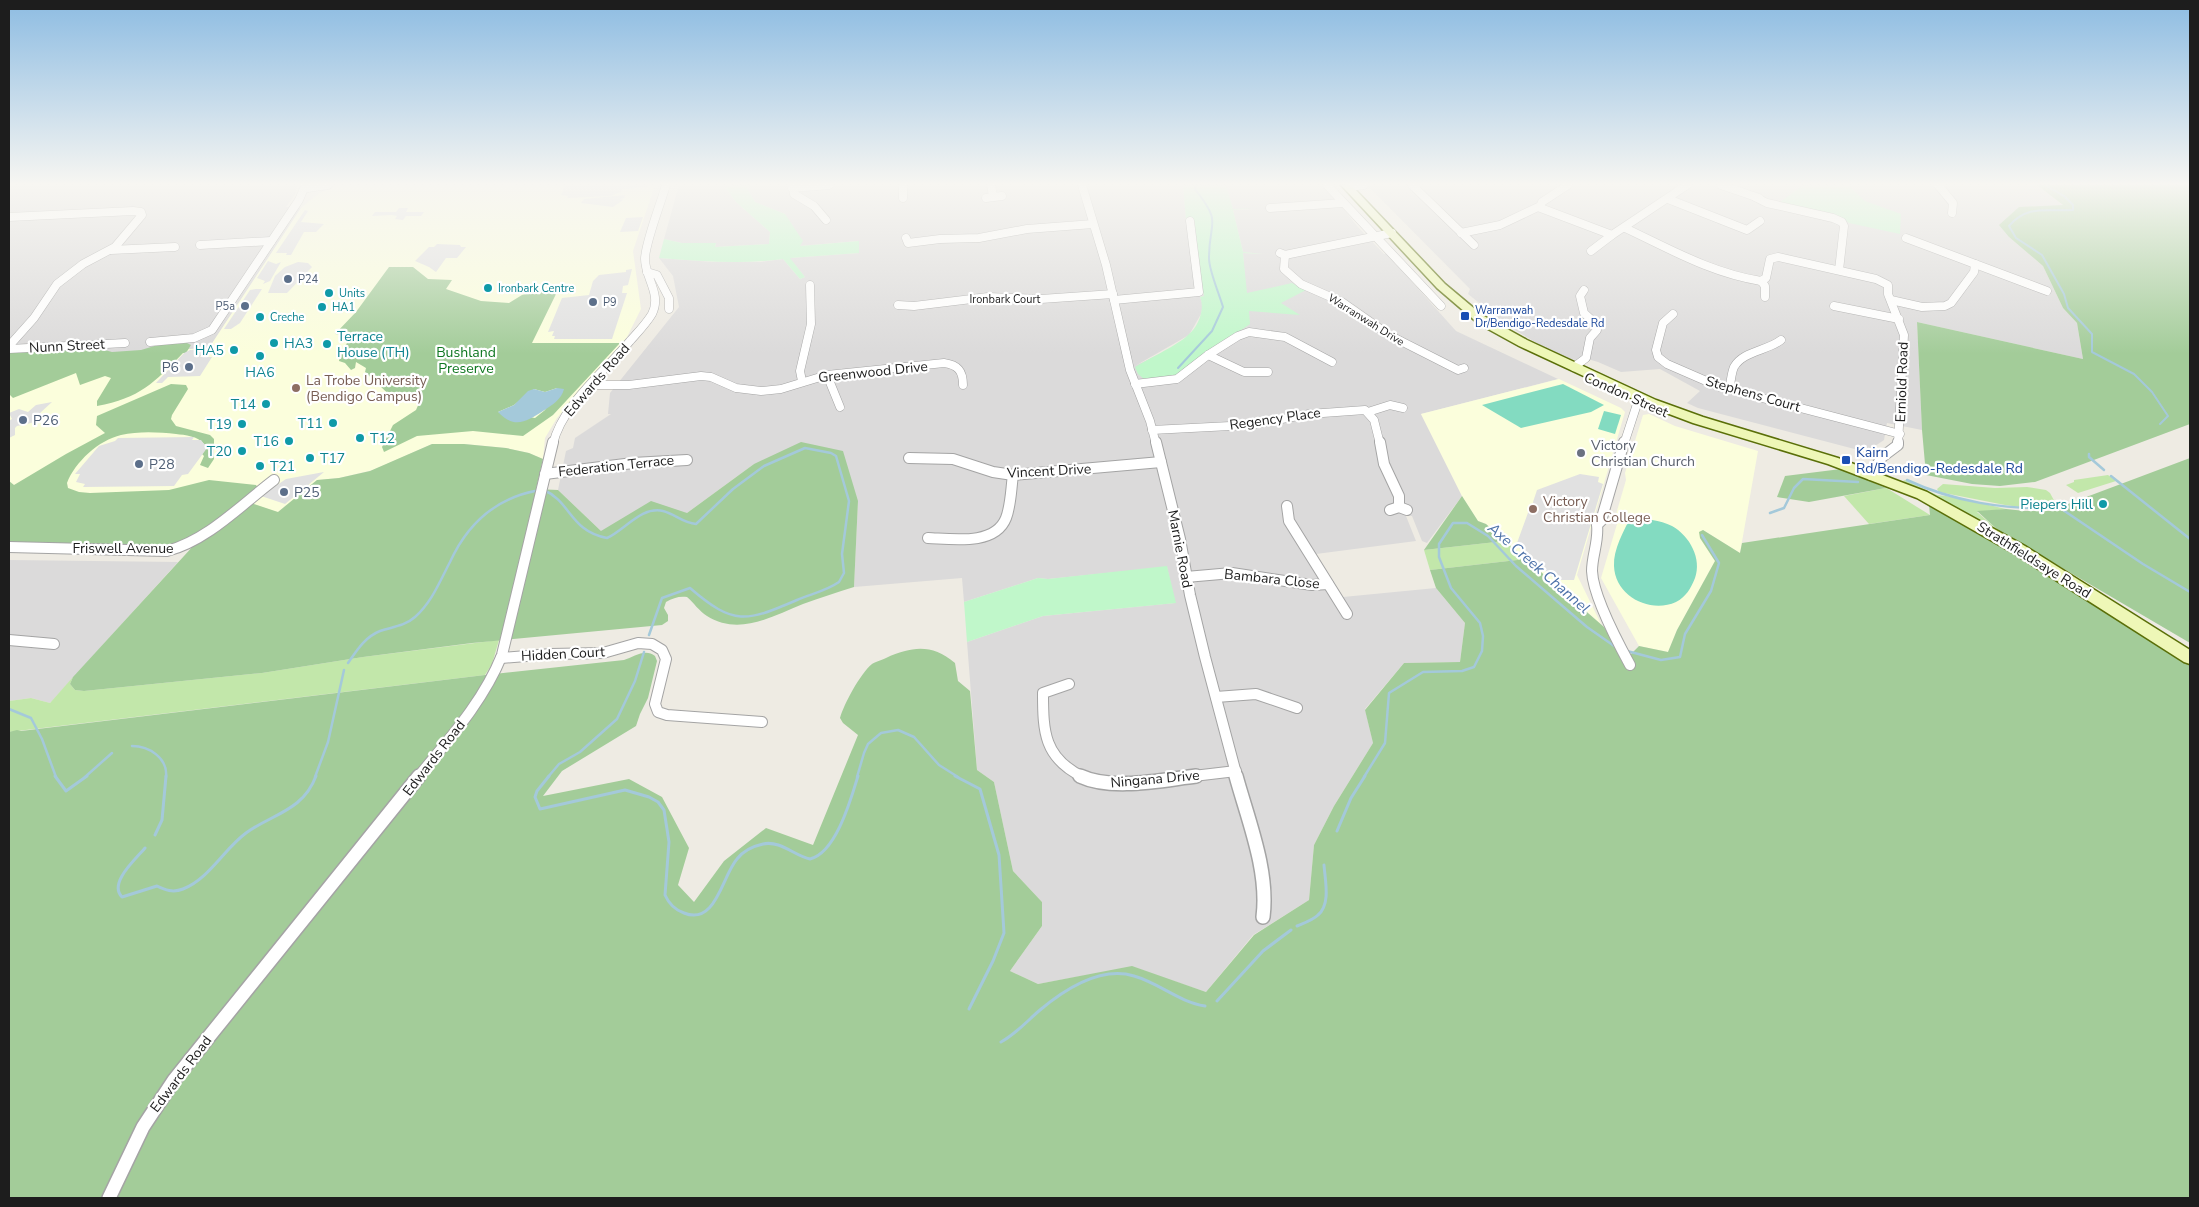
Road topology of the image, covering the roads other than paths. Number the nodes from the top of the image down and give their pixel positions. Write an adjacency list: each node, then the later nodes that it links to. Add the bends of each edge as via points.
1 (119, 241): 20 (street)
2 (265, 241): 17 (street)
3 (271, 241): 40 (street, via 209,333 194,338)
4 (649, 241): 24 (street, Edwards Road)
5 (907, 241): 6 (street)
6 (921, 241)
7 (1099, 241): 29 (street, Marnie Road)
8 (1193, 241): 29 (street, Ironbark Court, via 1199,292)
9 (1348, 241): 46 (street, Warranwah Drive, via 1283,254 1284,269 1305,286 1335,298 1380,329)
10 (1381, 241): 33 (street)
11 (1400, 241): 37 (main road, Condon Street, via 1441,286)
12 (1469, 241): 18 (street)
13 (1604, 241): 21 (street)
14 (1652, 241): 25 (street, via 1733,277)
15 (1842, 241): 23 (street)
16 (1914, 241): 22 (street)
17 (200, 245)
18 (1474, 246)
19 (175, 247): 20 (street)
20 (111, 250): 42 (street, via 83,264 58,284)
21 (1590, 252)
22 (1974, 268): 28 (street, via 1983,272 1990,270); 31 (street, via 1946,306 1933,308)
23 (1839, 270): 25 (street, via 1774,257 1770,259 1766,278); 31 (street, Erniold Road, via 1885,282)
24 (647, 272): 35 (street, via 657,275 669,298); 50 (street, Edwards Road, via 654,293 654,309 640,330)
25 (1761, 280): 30 (street, via 1765,286)
26 (810, 285): 49 (street, via 811,324 800,371)
27 (1584, 290): 45 (street, via 1580,296 1583,312 1596,324 1597,330 1590,338 1584,360)
28 (2047, 291)
29 (1114, 297): 32 (street, Ironbark Court, via 988,297); 51 (street, Marnie Road)
30 (1764, 298)
31 (1891, 300): 38 (street, Erniold Road)
32 (898, 305)
33 (1441, 306)
34 (1834, 306): 38 (street)
35 (668, 309)
36 (1673, 314): 53 (street, Stephens Court, via 1663,323 1656,350 1658,357 1667,364)
37 (1475, 316): 45 (main road, Condon Street); 54 (main road, Condon Street, via 1500,335 1530,351)
38 (1899, 319): 59 (street, Erniold Road, via 1904,335)
39 (1781, 340): 53 (street, via 1771,349 1740,360 1735,366)
40 (150, 342)
41 (125, 343): 42 (street, Nunn Street)
42 (9, 347)
43 (1208, 355): 44 (street, via 1242,334 1256,332 1290,338); 47 (street, via 1244,372); 51 (street, via 1177,379)
44 (1331, 363)
45 (1574, 367): 54 (main road, Condon Street)
46 (1458, 370)
47 (1269, 372)
48 (828, 375): 49 (street, Greenwood Drive); 52 (street, Greenwood Drive, via 950,364 961,370); 55 (street)
49 (802, 381): 50 (street, Greenwood Drive, via 781,389 761,391 736,388 701,376 629,385)
50 (592, 384): 63 (street, Edwards Road, via 556,430)
51 (1135, 384): 58 (street, Marnie Road)
52 (963, 385)
53 (1729, 390): 59 (street, Stephens Court)
54 (1638, 400): 65 (main road, Condon Street, via 1698,424 1788,447); 78 (street, via 1601,521 1597,525 1599,541 1592,571 1598,593)
55 (840, 407)
56 (1403, 408): 57 (street, Regency Place, via 1390,405)
57 (1368, 412): 58 (street, Regency Place, via 1308,414 1250,425); 68 (street, via 1378,434 1384,463 1400,496)
58 (1152, 430): 62 (street, Marnie Road)
59 (1900, 434): 65 (street, Erniold Road, via 1898,445 1882,458)
60 (909, 458): 64 (street, Vincent Drive, via 953,459)
61 (687, 460): 63 (street, Federation Terrace, via 635,461)
62 (1161, 462): 64 (street, Vincent Drive); 71 (street, Marnie Road)
63 (545, 474): 76 (street, Edwards Road)
64 (1014, 475): 69 (street, via 1006,517 997,531 976,538)
65 (1871, 475): 77 (main road, Strathfieldsaye Road, via 1922,495 1986,530)
66 (274, 480): 70 (street, Friswell Avenue, via 195,540 178,549)
67 (1286, 506): 72 (street, Bambara Close, via 1289,522)
68 (1399, 509)
69 (928, 538)
70 (9, 547)
71 (1186, 577): 72 (street, Bambara Close, via 1232,573 1312,585); 80 (street, Marnie Road)
72 (1328, 584): 73 (street, Bambara Close)
73 (1347, 614)
74 (9, 640): 75 (street)
75 (54, 644)
76 (501, 658): 82 (street, Hidden Court, via 603,653 638,643 652,644 662,650 666,659 655,704 658,712); 85 (street, Edwards Road, via 482,696 454,733 164,1093 138,1134)
77 (2190, 658)
78 (1630, 665)
79 (1068, 684): 83 (street, Ningana Drive, via 1042,693 1044,734 1054,755 1066,768 1082,777 1101,783 1121,784)
80 (1216, 696): 81 (street, via 1256,694); 83 (street, Marnie Road)
81 (1297, 708)
82 (762, 722)
83 (1236, 771): 84 (street, Marnie Road, via 1264,880)
84 (1263, 917)
85 (109, 1198)

